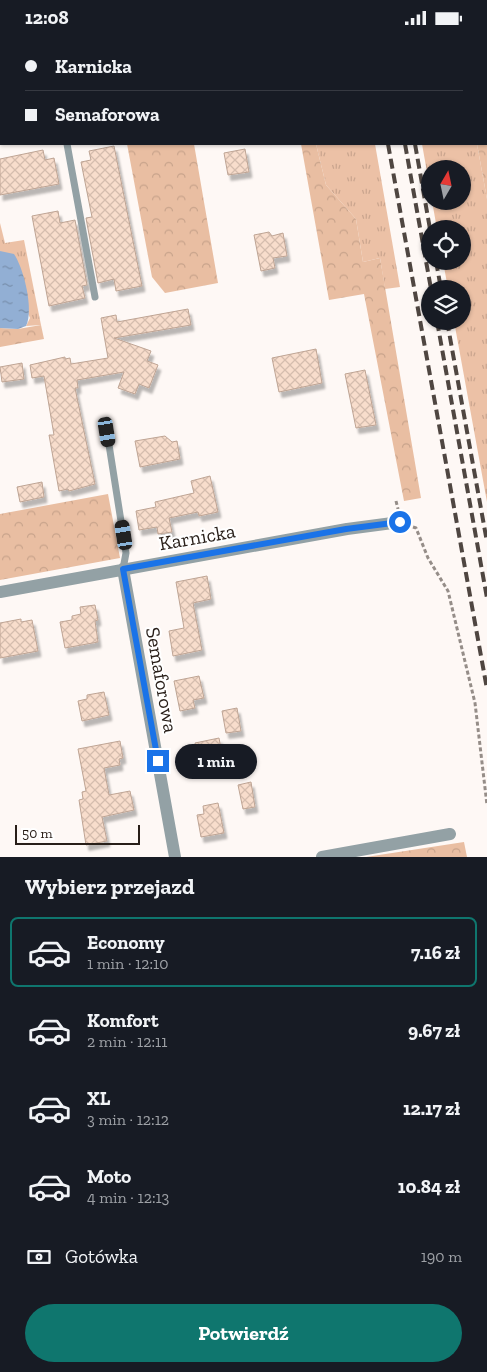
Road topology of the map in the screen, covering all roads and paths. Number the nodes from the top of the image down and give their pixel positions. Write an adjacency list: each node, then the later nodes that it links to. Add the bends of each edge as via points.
1 (67, 145): 2 (lane)
2 (95, 297)
3 (107, 432): 5 (lane, via 126,553)
4 (400, 522): 5 (street, Karnicka); 7 (path, via 416,528 428,558 448,591 475,703)
5 (123, 569): 6 (street, Karnicka); 9 (street, Semaforowa)
6 (0, 592)
7 (487, 805)
8 (450, 834): 10 (street)
9 (175, 857)
10 (322, 857)

